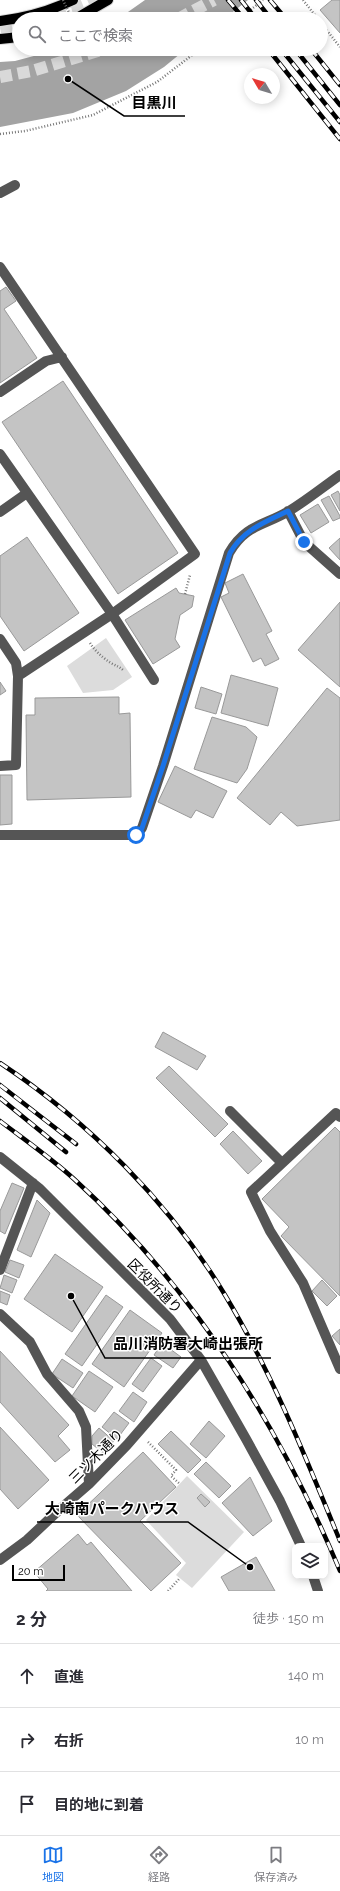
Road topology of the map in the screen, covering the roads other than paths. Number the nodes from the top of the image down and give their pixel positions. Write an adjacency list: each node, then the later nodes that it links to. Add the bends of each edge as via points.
1 (73, 0): 3 (main road)
2 (108, 0): 4 (main road)
3 (41, 12)
4 (87, 12)
5 (12, 18): 6 (main road)
6 (0, 21)
7 (12, 37): 8 (main road)
8 (0, 40)
9 (15, 184): 10 (street)
10 (0, 193)
11 (0, 267): 12 (street)
12 (62, 357): 13 (street, via 46,361); 20 (street, via 195,554)
13 (0, 392)
14 (0, 454): 16 (street)
15 (340, 475): 17 (street)
16 (27, 493): 18 (street); 20 (street)
17 (288, 511): 19 (street, via 304,542); 25 (street, via 251,528 236,542 230,553 163,766 142,828 136,835)
18 (0, 512)
19 (340, 574)
20 (112, 614): 22 (street); 23 (street)
21 (0, 640): 22 (street, via 16,663)
22 (18, 676): 24 (street, via 16,765)
23 (154, 680)
24 (0, 766)
25 (0, 835)
26 (230, 1111): 29 (street)
27 (340, 1117): 29 (street, via 336,1113)
28 (0, 1156): 30 (street, 区役所通り)
29 (282, 1163): 34 (street, via 251,1192 270,1230 303,1284)
30 (33, 1183): 31 (street); 33 (street, 区役所通り, via 170,1319)
31 (0, 1270)
32 (0, 1314): 35 (street, via 30,1342 47,1374 79,1411 86,1426)
33 (201, 1360): 35 (street, 三ツ木通り, via 127,1445); 36 (street, 区役所通り, via 280,1501)
34 (340, 1369)
35 (89, 1484): 37 (street, 三ツ木通り, via 27,1540)
36 (300, 1543)
37 (0, 1560)
38 (314, 1579): 39 (street)
39 (318, 1591)

